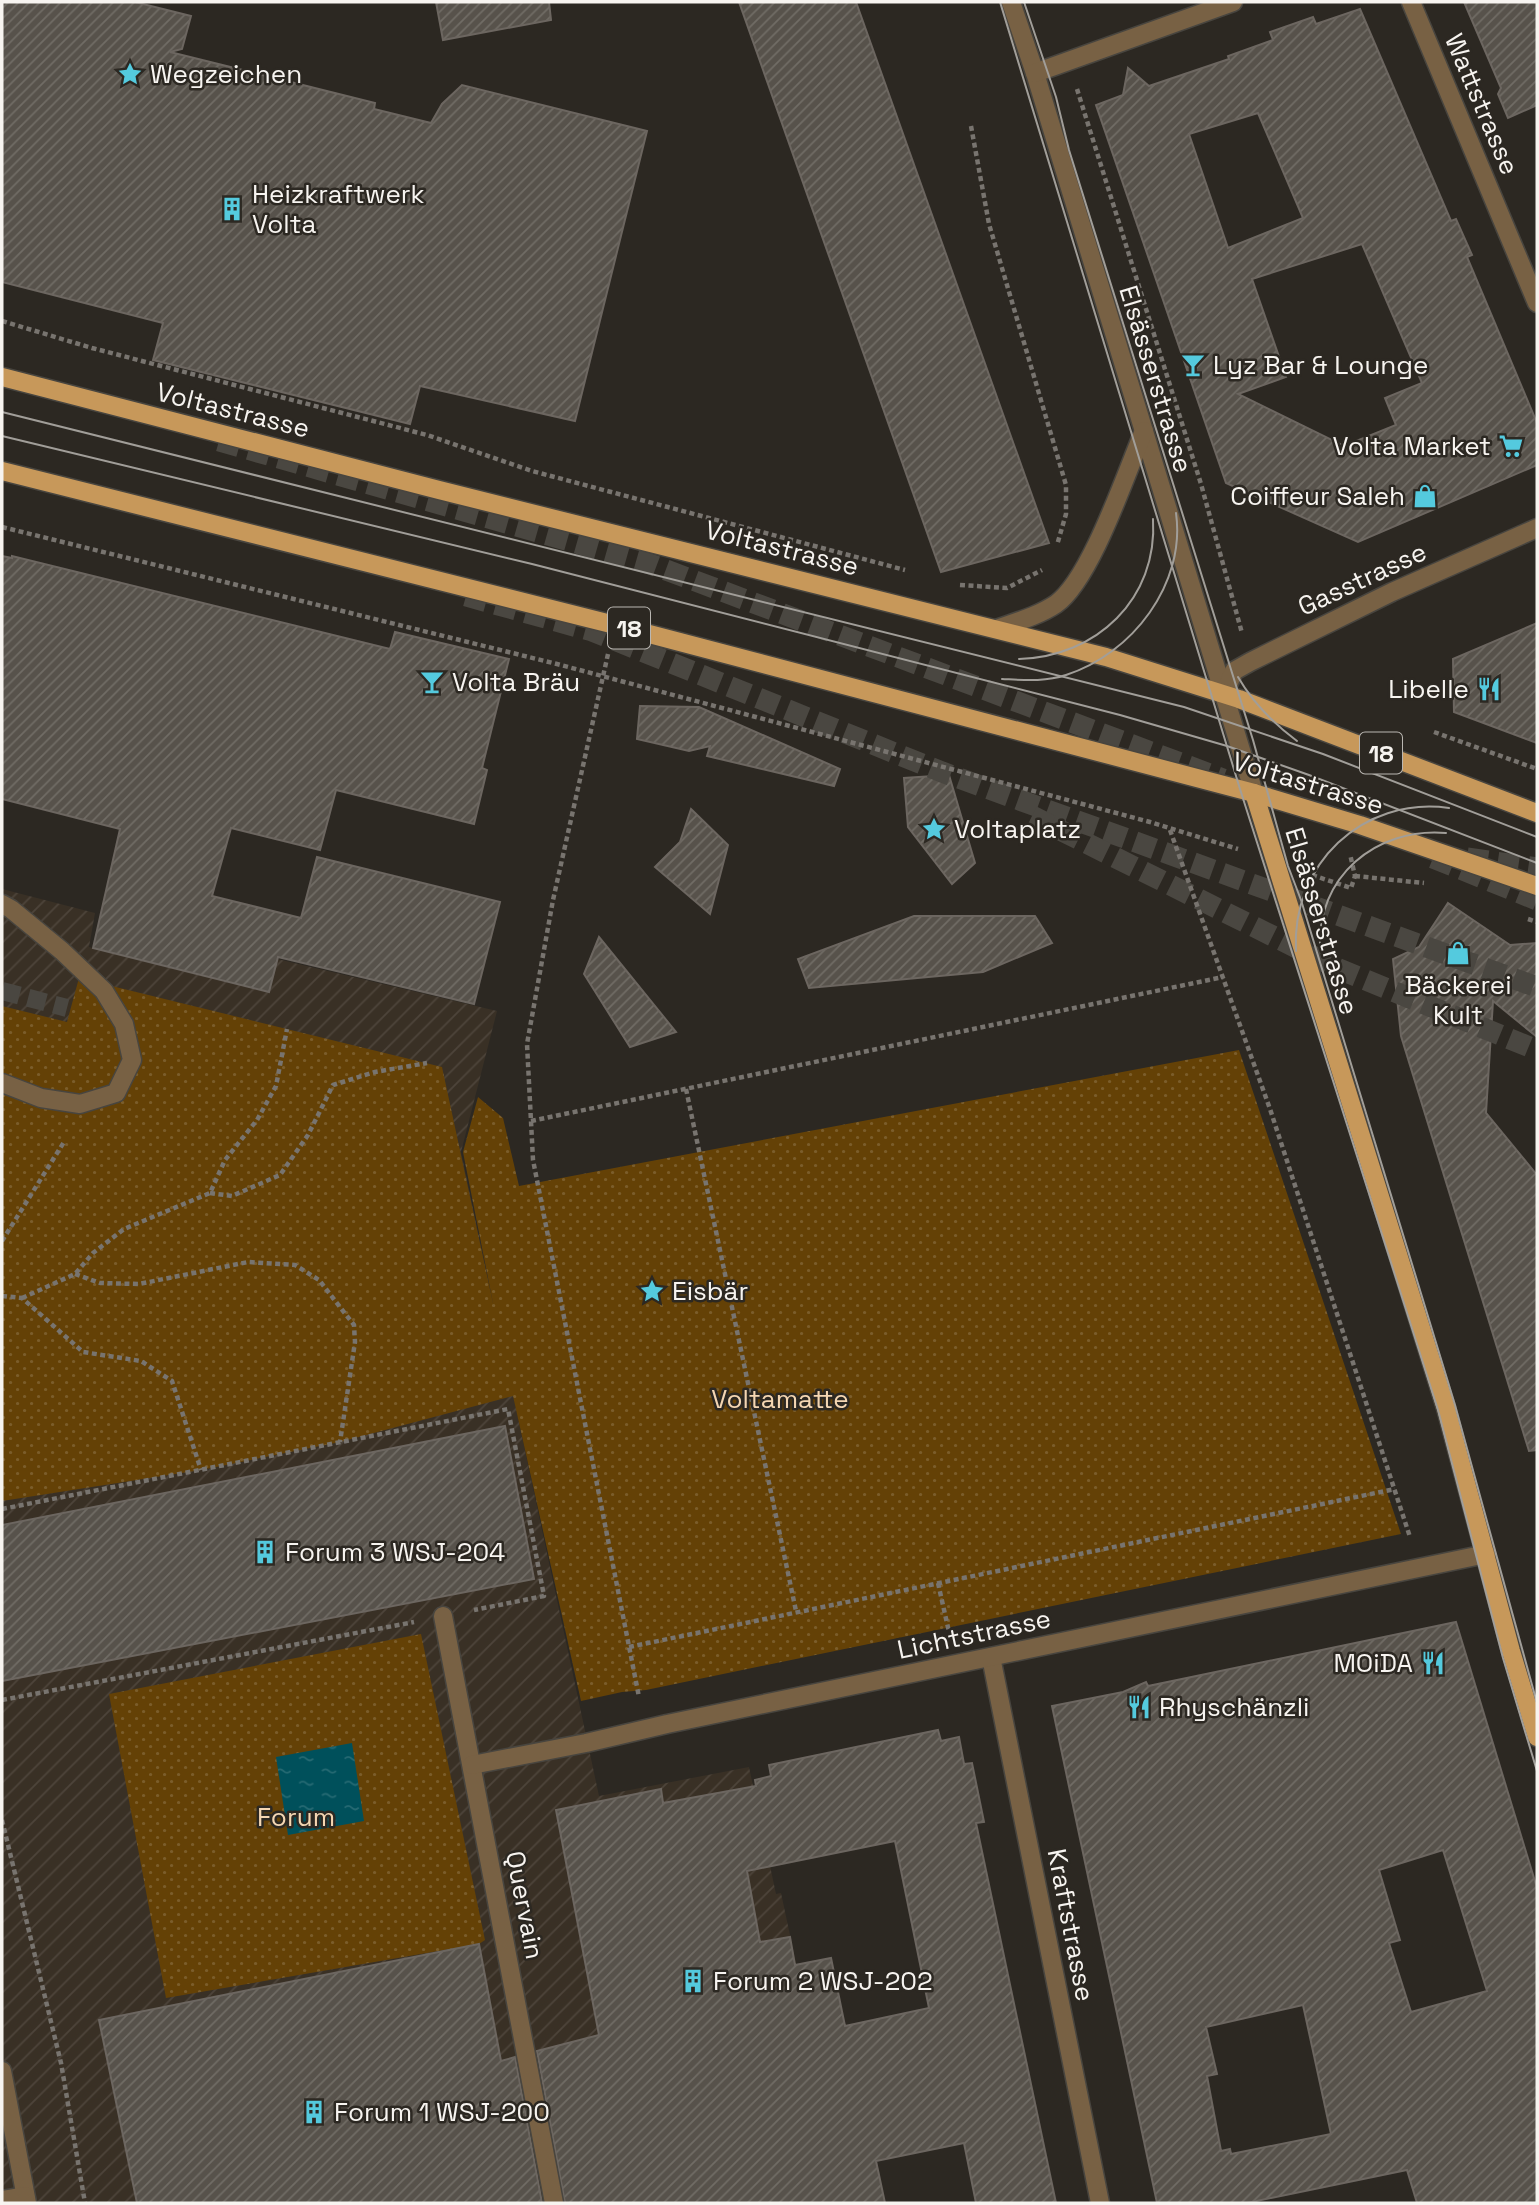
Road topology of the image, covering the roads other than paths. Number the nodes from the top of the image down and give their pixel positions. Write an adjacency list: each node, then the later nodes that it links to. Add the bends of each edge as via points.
1 (1012, 2): 4 (street, Elsässerstrasse)
2 (1233, 2): 4 (street)
3 (1411, 2): 5 (street, Wattstrasse)
4 (1035, 73): 7 (street, Elsässerstrasse)
5 (1537, 303)
6 (2, 377): 10 (main road, Voltastrasse / 18)
7 (1143, 431): 10 (street, via 1093,551 1071,588 1044,611); 11 (street, Elsässerstrasse)
8 (2, 471): 12 (main road, Voltastrasse / 18)
9 (1537, 528): 11 (street, Gasstrasse, via 1250,662 1234,671)
10 (996, 629): 11 (main road, Voltastrasse / 18)
11 (1224, 694): 12 (street, Elsässerstrasse); 13 (main road, Voltastrasse / 18)
12 (1255, 793): 14 (main road, Voltastrasse / 18); 17 (main road, Elsässerstrasse, via 1446,1408)
13 (1537, 813)
14 (1537, 886)
15 (2, 904): 16 (street, via 104,991 124,1024 132,1060 116,1093 80,1104 41,1098)
16 (2, 1083)
17 (1486, 1554): 19 (street, Lichtstrasse); 20 (main road, Elsässerstrasse)
18 (443, 1616): 21 (street, Quervain)
19 (991, 1657): 21 (street, Lichtstrasse); 26 (street, Kraftstrasse)
20 (1537, 1737)
21 (472, 1765): 25 (street, Quervain)
22 (2, 2071): 23 (street)
23 (26, 2199): 24 (street)
24 (2, 2200)
25 (554, 2203)
26 (1100, 2203)

